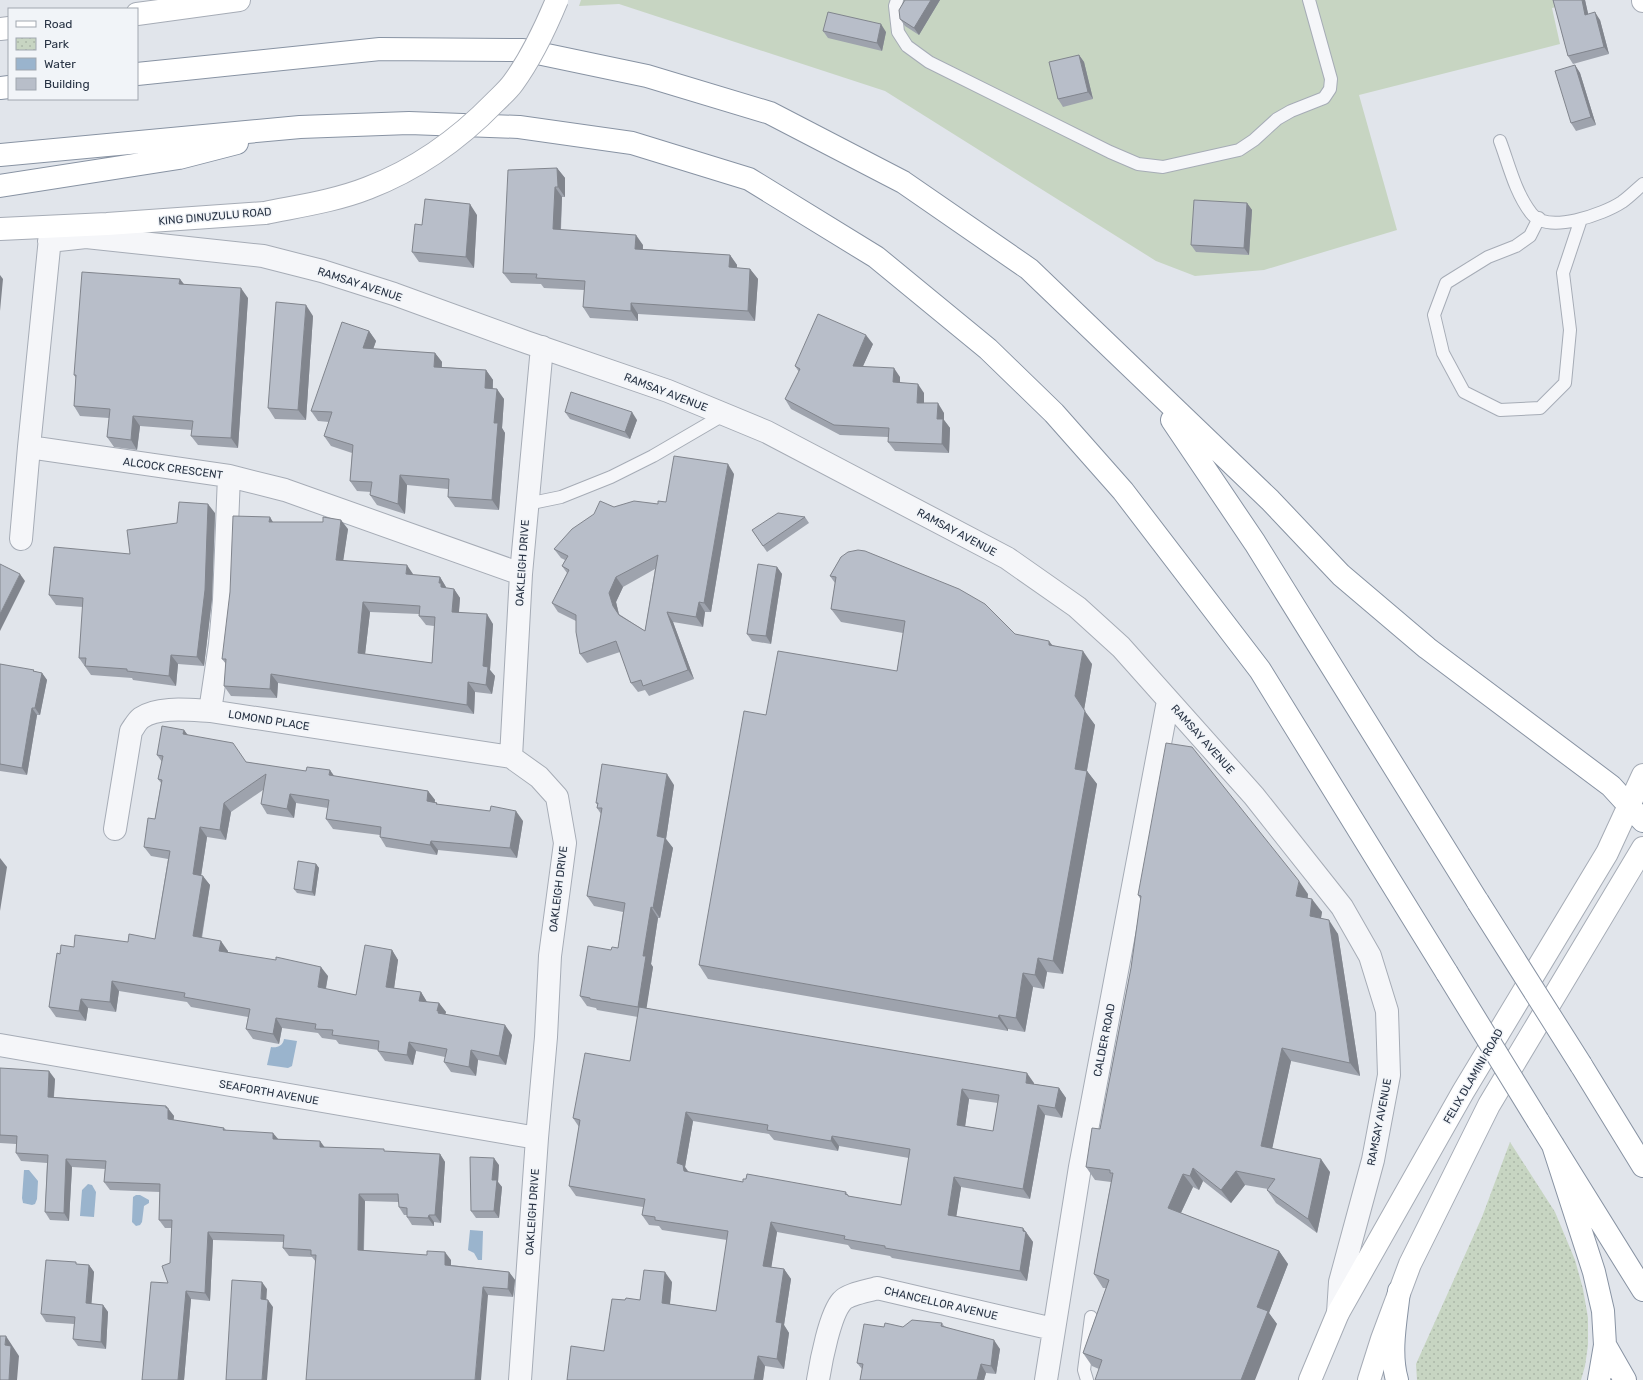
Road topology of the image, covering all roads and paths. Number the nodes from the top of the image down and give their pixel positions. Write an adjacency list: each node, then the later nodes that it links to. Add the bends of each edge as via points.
1 (239, 0): 5 (main road)
2 (557, 0): 15 (main road, KING DINUZULU ROAD, bridge, via 540,40 513,84 481,117 443,148 368,188 323,202 265,213)
3 (897, 0): 4 (lane, via 895,6 898,32 907,46 929,62 1110,152 1138,164 1163,167 1239,150 1277,119 1324,98 1330,89 1331,79)
4 (1309, 0)
5 (138, 14)
6 (138, 74): 17 (main road, via 380,49 523,50 647,76 770,113 903,182 1029,269)
7 (300, 127): 9 (main road); 11 (main road, via 180,158); 34 (main road, bridge, via 409,123 519,127 632,142 749,179 876,257 988,350 1054,413 1124,491 1260,670)
8 (1500, 141): 12 (lane, via 1518,190 1532,215)
9 (0, 155)
10 (1643, 184): 13 (lane, via 1622,202)
11 (0, 186)
12 (1539, 218): 13 (lane, via 1558,224); 13 (lane, via 1530,236 1516,246 1488,257 1446,283 1434,315 1443,353 1464,392 1500,410 1540,408 1565,383 1570,330 1563,273)
13 (1581, 219)
14 (0, 229): 15 (main road, KING DINUZULU ROAD)
15 (50, 234): 16 (street, RAMSAY AVENUE, via 263,256 322,271 394,294); 19 (street)
16 (542, 347): 18 (street, RAMSAY AVENUE, via 668,391); 21 (street, OAKLEIGH DRIVE)
17 (1149, 386): 28 (main road, via 1270,500 1341,575 1427,648 1611,786); 35 (main road, bridge, via 1255,543)
18 (725, 414): 21 (lane, via 611,477 561,496); 24 (street, RAMSAY AVENUE, via 766,432 1007,558 1077,607 1122,647)
19 (30, 447): 20 (street, ALCOCK CRESCENT); 22 (street)
20 (229, 476): 23 (street, ALCOCK CRESCENT, via 285,490); 25 (street, via 222,622)
21 (527, 504): 23 (street, OAKLEIGH DRIVE)
22 (21, 539)
23 (520, 574): 26 (street, OAKLEIGH DRIVE)
24 (1168, 701): 38 (street, RAMSAY AVENUE, via 1254,796 1342,907 1370,956 1387,1011 1389,1075 1373,1160 1340,1282); 40 (street, CALDER ROAD, via 1082,1159)
25 (210, 711): 26 (street, LOMOND PLACE); 30 (street, LOMOND PLACE, via 176,709 153,712 140,718 131,730)
26 (511, 757): 33 (street, OAKLEIGH DRIVE, via 539,777 557,797 565,844 550,956)
27 (1643, 775): 28 (main road, FELIX DLAMINI ROAD)
28 (1628, 804): 29 (main road); 38 (main road, FELIX DLAMINI ROAD, via 1607,853 1463,1092)
29 (1643, 821)
30 (115, 829)
31 (1643, 848): 37 (main road, via 1489,1105 1410,1264)
32 (0, 1046): 33 (street, SEAFORTH AVENUE)
33 (537, 1138): 42 (street, OAKLEIGH DRIVE)
34 (1553, 1145): 36 (main road); 41 (main road, via 1594,1272 1603,1311)
35 (1643, 1166)
36 (1643, 1290)
37 (1399, 1292): 47 (main road); 48 (main road, via 1394,1369)
38 (1338, 1313): 46 (main road, FELIX DLAMINI ROAD)
39 (1092, 1316): 45 (lane, via 1084,1370)
40 (1053, 1329): 43 (street, CHANCELLOR AVENUE, via 877,1288 842,1300 832,1318); 44 (street, CALDER ROAD)
41 (1605, 1345): 49 (main road); 50 (main road)
42 (520, 1380)
43 (818, 1380)
44 (1046, 1380)
45 (1087, 1380)
46 (1310, 1380)
47 (1369, 1380)
48 (1397, 1380)
49 (1599, 1380)
50 (1625, 1380)

